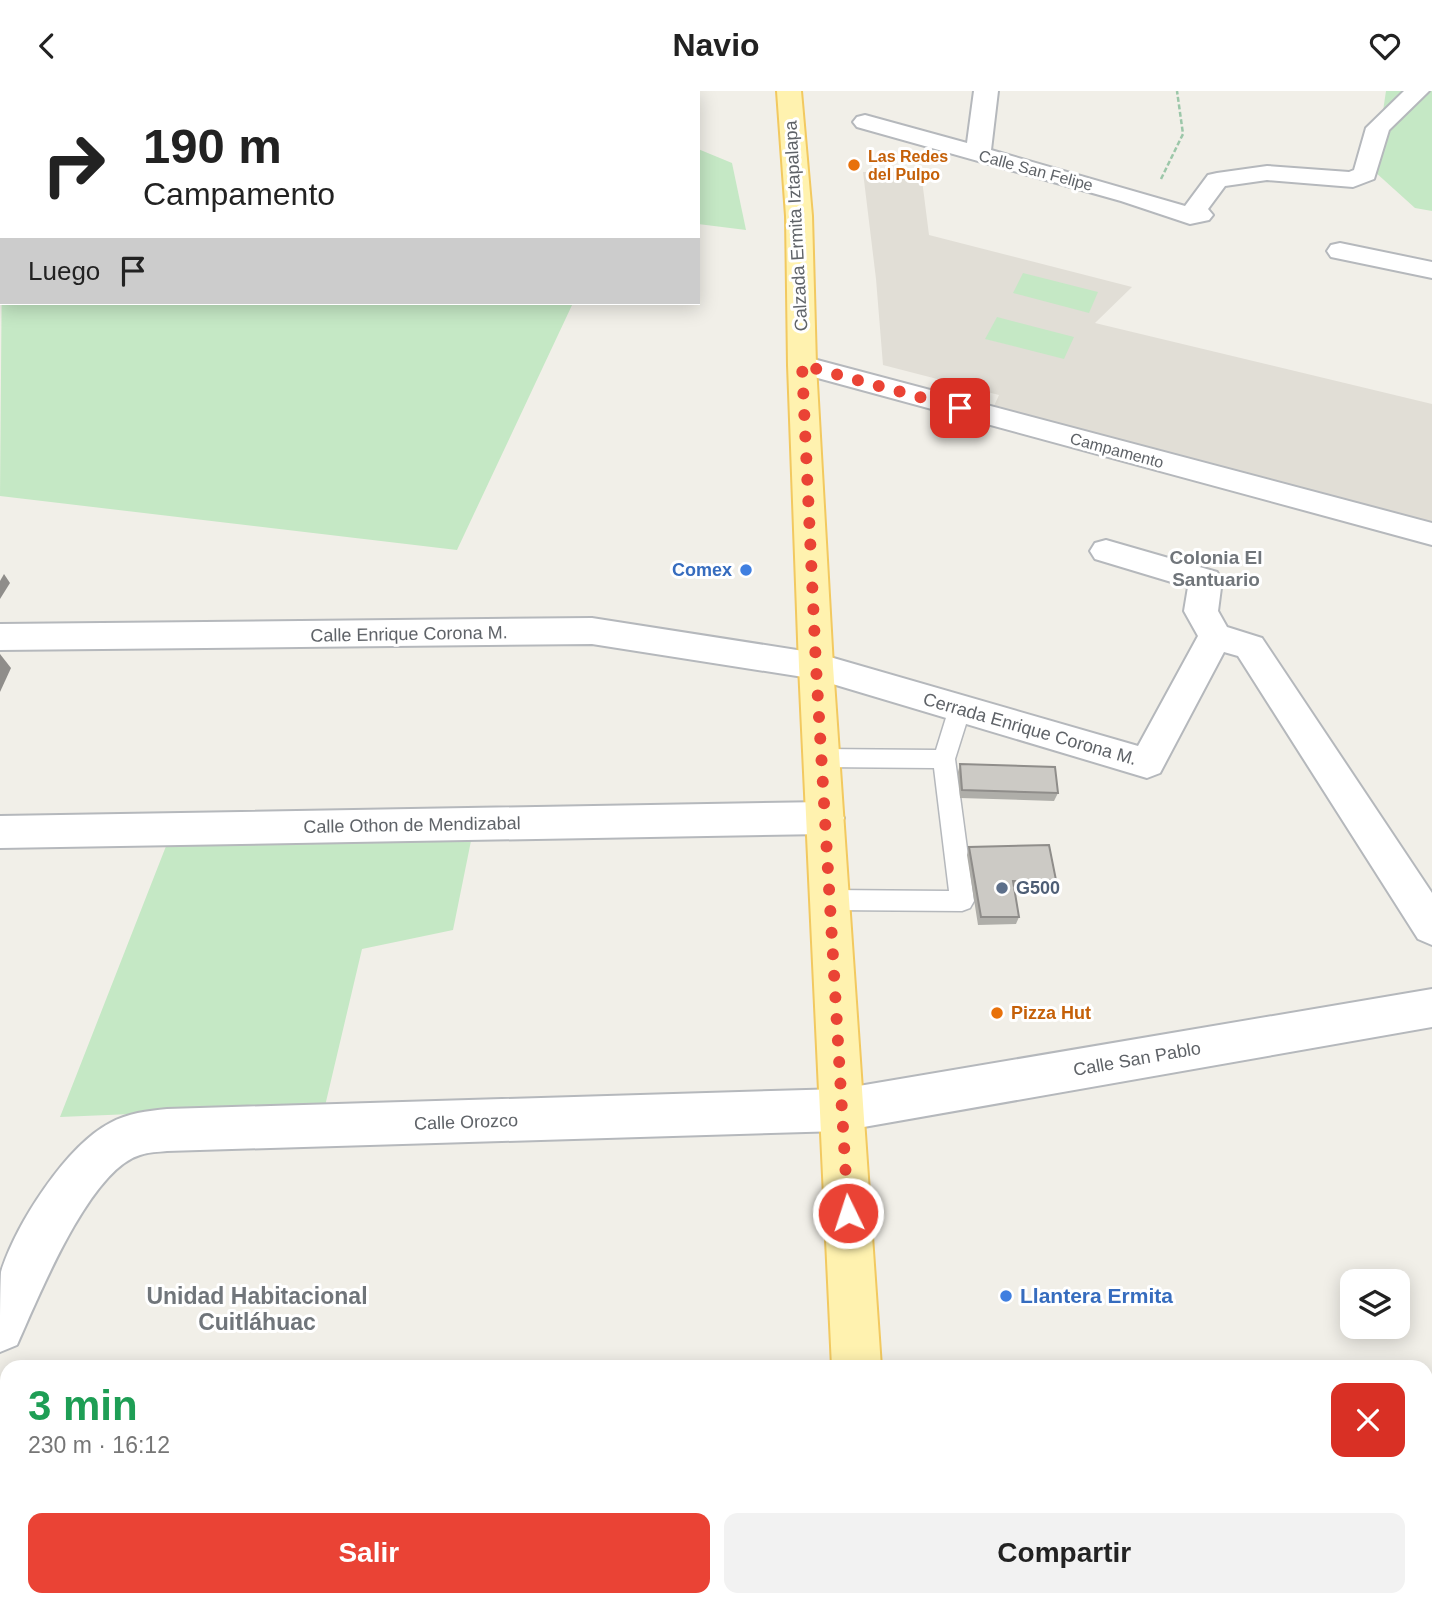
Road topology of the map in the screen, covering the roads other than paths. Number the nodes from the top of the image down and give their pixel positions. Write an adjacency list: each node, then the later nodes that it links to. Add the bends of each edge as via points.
1 (789, 91): 8 (main road, Calzada Ermita Iztapalapa, via 799,216)
2 (986, 91): 5 (street)
3 (1417, 91): 5 (street, Calle San Felipe, via 1378,128 1365,174 1353,180 1267,173 1217,180 1195,216)
4 (865, 122): 5 (street, Calle San Felipe)
5 (978, 154)
6 (1340, 251): 7 (street)
7 (1432, 271)
8 (802, 365): 9 (street, Campamento); 13 (main road, Calzada Ermita Iztapalapa)
9 (1432, 534)
10 (1106, 551): 11 (street, via 1205,580 1201,611)
11 (1215, 636): 14 (street, Cerrada Enrique Corona M., via 1147,763); 20 (street, via 1250,647)
12 (0, 637): 13 (street, Calle Enrique Corona M., via 592,631)
13 (816, 666): 14 (street, Cerrada Enrique Corona M.); 15 (main road, Calzada Ermita Iztapalapa)
14 (960, 708): 16 (lane)
15 (821, 758): 16 (lane); 17 (main road, Calzada Ermita Iztapalapa)
16 (944, 759): 19 (lane, via 962,901)
17 (825, 818): 18 (street, Calle Othon de Mendizabal); 19 (main road, Calzada Ermita Iztapalapa)
18 (0, 832)
19 (830, 900): 22 (main road, Calzada Ermita Iztapalapa)
20 (1432, 927)
21 (1432, 1007): 22 (street, Calle San Pablo)
22 (841, 1110): 23 (street, Calle Orozco, via 167,1130 127,1136 98,1157 71,1189 34,1253); 24 (main road, Calzada Ermita Iztapalapa)
23 (0, 1328)
24 (857, 1360)

